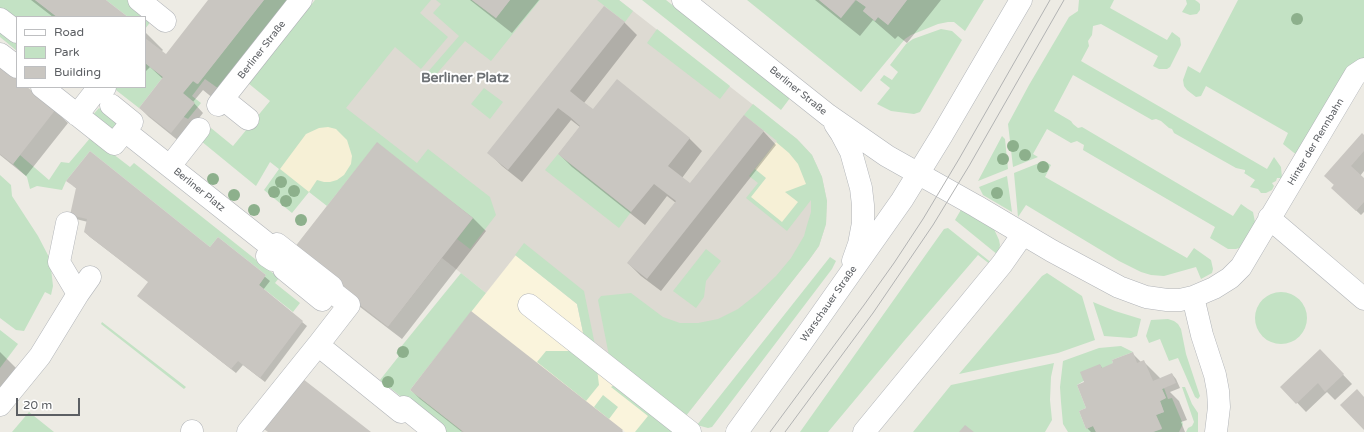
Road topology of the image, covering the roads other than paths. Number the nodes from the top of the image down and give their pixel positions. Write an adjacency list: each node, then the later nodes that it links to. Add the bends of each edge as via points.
1 (139, 0): 6 (street)
2 (301, 0): 15 (street, Berliner Straße, via 220,102)
3 (683, 0): 14 (street, Berliner Straße)
4 (1022, 0): 19 (street, Warschauer Straße)
5 (0, 19): 7 (street)
6 (165, 20)
7 (16, 31)
8 (0, 54): 9 (street)
9 (16, 66)
10 (1364, 69): 20 (street, Hinter der Rennbahn, via 1355,75)
11 (43, 88): 13 (street)
12 (101, 94): 13 (street); 17 (street, via 132,122)
13 (77, 115): 17 (street, via 114,144)
14 (828, 115): 19 (street, Berliner Straße); 23 (street, via 851,152 863,205 859,244)
15 (248, 119)
16 (199, 129): 18 (street)
17 (125, 131): 18 (street, Berliner Platz)
18 (170, 166): 27 (street, Berliner Platz, via 277,259 277,244 332,287 330,290 349,305)
19 (918, 174): 22 (street); 23 (street, Warschauer Straße)
20 (1269, 218): 24 (street, Hinter der Rennbahn, via 1241,267 1214,288); 25 (street)
21 (67, 223): 28 (street, via 59,262 84,286 40,356)
22 (1022, 234): 24 (street, via 1119,287 1146,297 1167,300); 35 (street, via 1002,264)
23 (847, 278): 34 (street, Warschauer Straße)
24 (1193, 297): 36 (street, via 1218,391)
25 (1364, 299)
26 (529, 305): 33 (street)
27 (318, 345): 29 (street); 30 (street)
28 (0, 405)
29 (401, 412): 31 (street, via 395,419); 32 (street, via 404,407)
30 (248, 432)
31 (412, 432)
32 (435, 432)
33 (690, 432)
34 (737, 432)
35 (864, 432)
36 (1216, 432)

